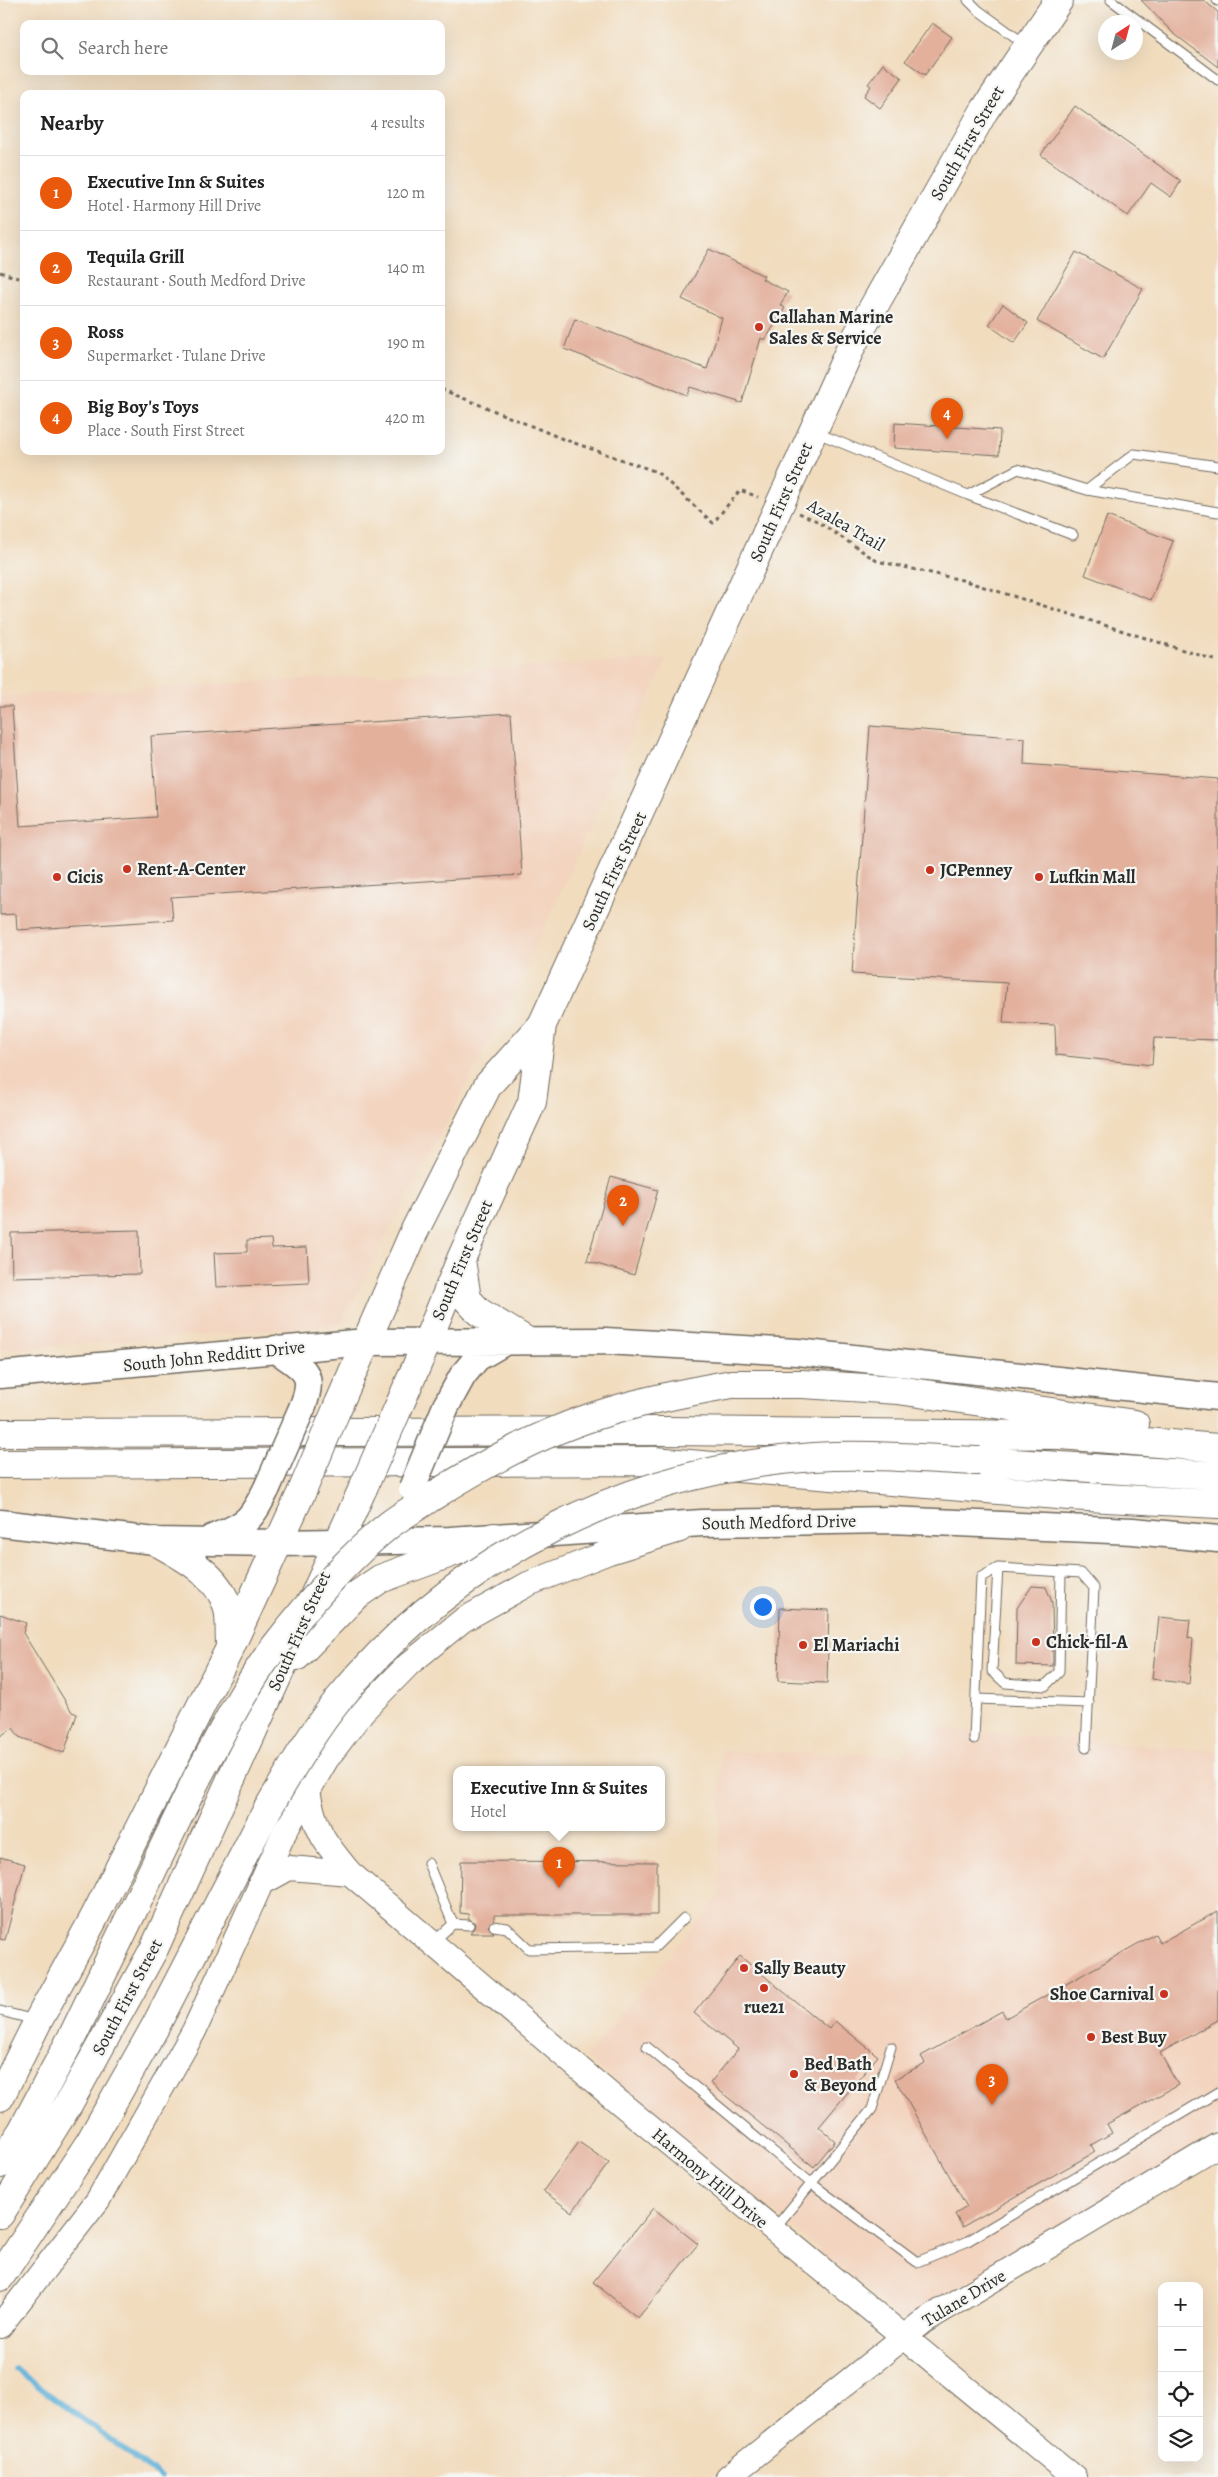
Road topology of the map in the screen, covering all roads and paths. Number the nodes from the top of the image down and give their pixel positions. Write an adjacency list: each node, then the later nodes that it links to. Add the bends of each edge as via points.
1 (968, 0): 4 (lane)
2 (1059, 0): 4 (main road, South First Street)
3 (1111, 0): 5 (lane)
4 (1027, 46): 9 (main road, South First Street, via 984,111 852,345)
5 (1218, 80)
6 (0, 272): 7 (path)
7 (20, 279)
8 (445, 391): 13 (path, via 564,439 657,472 712,523 740,490)
9 (812, 431): 12 (lane); 18 (main road, South First Street, bridge)
10 (1218, 466): 11 (lane, via 1134,454)
11 (1087, 490): 12 (lane, via 1018,469); 15 (lane)
12 (968, 495): 16 (lane)
13 (766, 500)
14 (792, 510): 17 (path, Azalea Trail, via 817,521 877,561 962,580)
15 (1218, 512)
16 (1072, 535)
17 (1218, 661)
18 (542, 1024): 19 (main road, South First Street, via 532,1102); 21 (main road, South First Street, via 488,1085 413,1234)
19 (461, 1259): 20 (main road, via 467,1299); 22 (main road, South First Street)
20 (516, 1340): 22 (main road); 25 (main road, via 605,1340 797,1352); 37 (main road, bridge, via 477,1358 463,1375 446,1406 407,1504)
21 (366, 1342): 22 (main road, South John Redditt Drive); 23 (main road, South John Redditt Drive); 40 (main road, South First Street, bridge)
22 (427, 1342): 39 (main road, South First Street, bridge)
23 (275, 1349): 24 (main road, South John Redditt Drive); 36 (main road, bridge, via 303,1369 310,1382 308,1393 254,1514 242,1526)
24 (0, 1374)
25 (1218, 1397)
26 (0, 1433): 28 (main road, via 665,1431 1041,1434)
27 (1218, 1440): 65 (main road, bridge, via 1131,1423 898,1390 802,1384 732,1384 672,1394 596,1415 502,1454 389,1525 322,1589 272,1651 198,1776 73,2035 22,2131)
28 (1218, 1448)
29 (0, 1464): 31 (main road, via 654,1461 1069,1496)
30 (1218, 1476): 69 (main road, bridge, via 980,1461 816,1457 738,1465 652,1487 579,1515 459,1584 412,1622 372,1661 338,1701 304,1750 267,1810 90,2142)
31 (1218, 1504)
32 (0, 1523): 38 (main road)
33 (702, 1523): 34 (main road, South Medford Drive); 35 (main road, South Medford Drive, via 902,1520 1133,1531); 49 (street, via 609,1552 528,1584 463,1620 409,1664 363,1711 326,1760)
34 (494, 1537): 37 (main road, South Medford Drive); 44 (main road, via 380,1579 337,1613)
35 (1218, 1539)
36 (207, 1540): 38 (main road); 40 (main road)
37 (417, 1540): 39 (main road, South Medford Drive)
38 (155, 1541): 43 (main road, via 191,1561 219,1589 228,1606)
39 (340, 1542): 40 (main road); 44 (main road, South First Street)
40 (280, 1543): 43 (main road, South First Street)
41 (998, 1568): 42 (lane); 42 (lane, via 992,1671 1005,1683 1045,1686 1059,1672); 45 (lane, via 981,1577)
42 (1061, 1572): 46 (lane, via 1081,1573 1094,1588)
43 (230, 1648): 59 (main road, South First Street, via 94,1918)
44 (277, 1680): 67 (main road, South First Street, via 154,1949 69,2104)
45 (976, 1699): 46 (lane); 47 (lane)
46 (1088, 1704): 48 (lane)
47 (974, 1738)
48 (1086, 1748)
49 (308, 1791): 51 (street, Harmony Hill Drive, via 313,1818 320,1833); 52 (street)
50 (428, 1864): 54 (lane)
51 (350, 1873): 52 (street, via 289,1868); 57 (street, Harmony Hill Drive)
52 (260, 1884): 70 (street, via 194,2031 98,2200)
53 (684, 1918): 56 (lane, via 655,1947 529,1949 507,1928)
54 (453, 1924): 55 (lane); 57 (lane)
55 (469, 1925)
56 (494, 1926)
57 (433, 1942): 68 (street, Harmony Hill Drive)
58 (0, 2011): 59 (lane)
59 (38, 2021): 63 (main road, South First Street)
60 (647, 2046): 66 (lane)
61 (891, 2046): 66 (lane, via 872,2109)
62 (1218, 2092): 66 (lane, via 966,2242 917,2262)
63 (2, 2093)
64 (1218, 2145): 71 (street, Tulane Drive)
65 (0, 2164)
66 (811, 2183): 68 (lane)
67 (0, 2214)
68 (773, 2230): 71 (street, Harmony Hill Drive)
69 (0, 2277)
70 (0, 2326)
71 (902, 2337): 72 (street, Tulane Drive); 73 (street, Harmony Hill Drive)
72 (728, 2477)
73 (1074, 2477)

